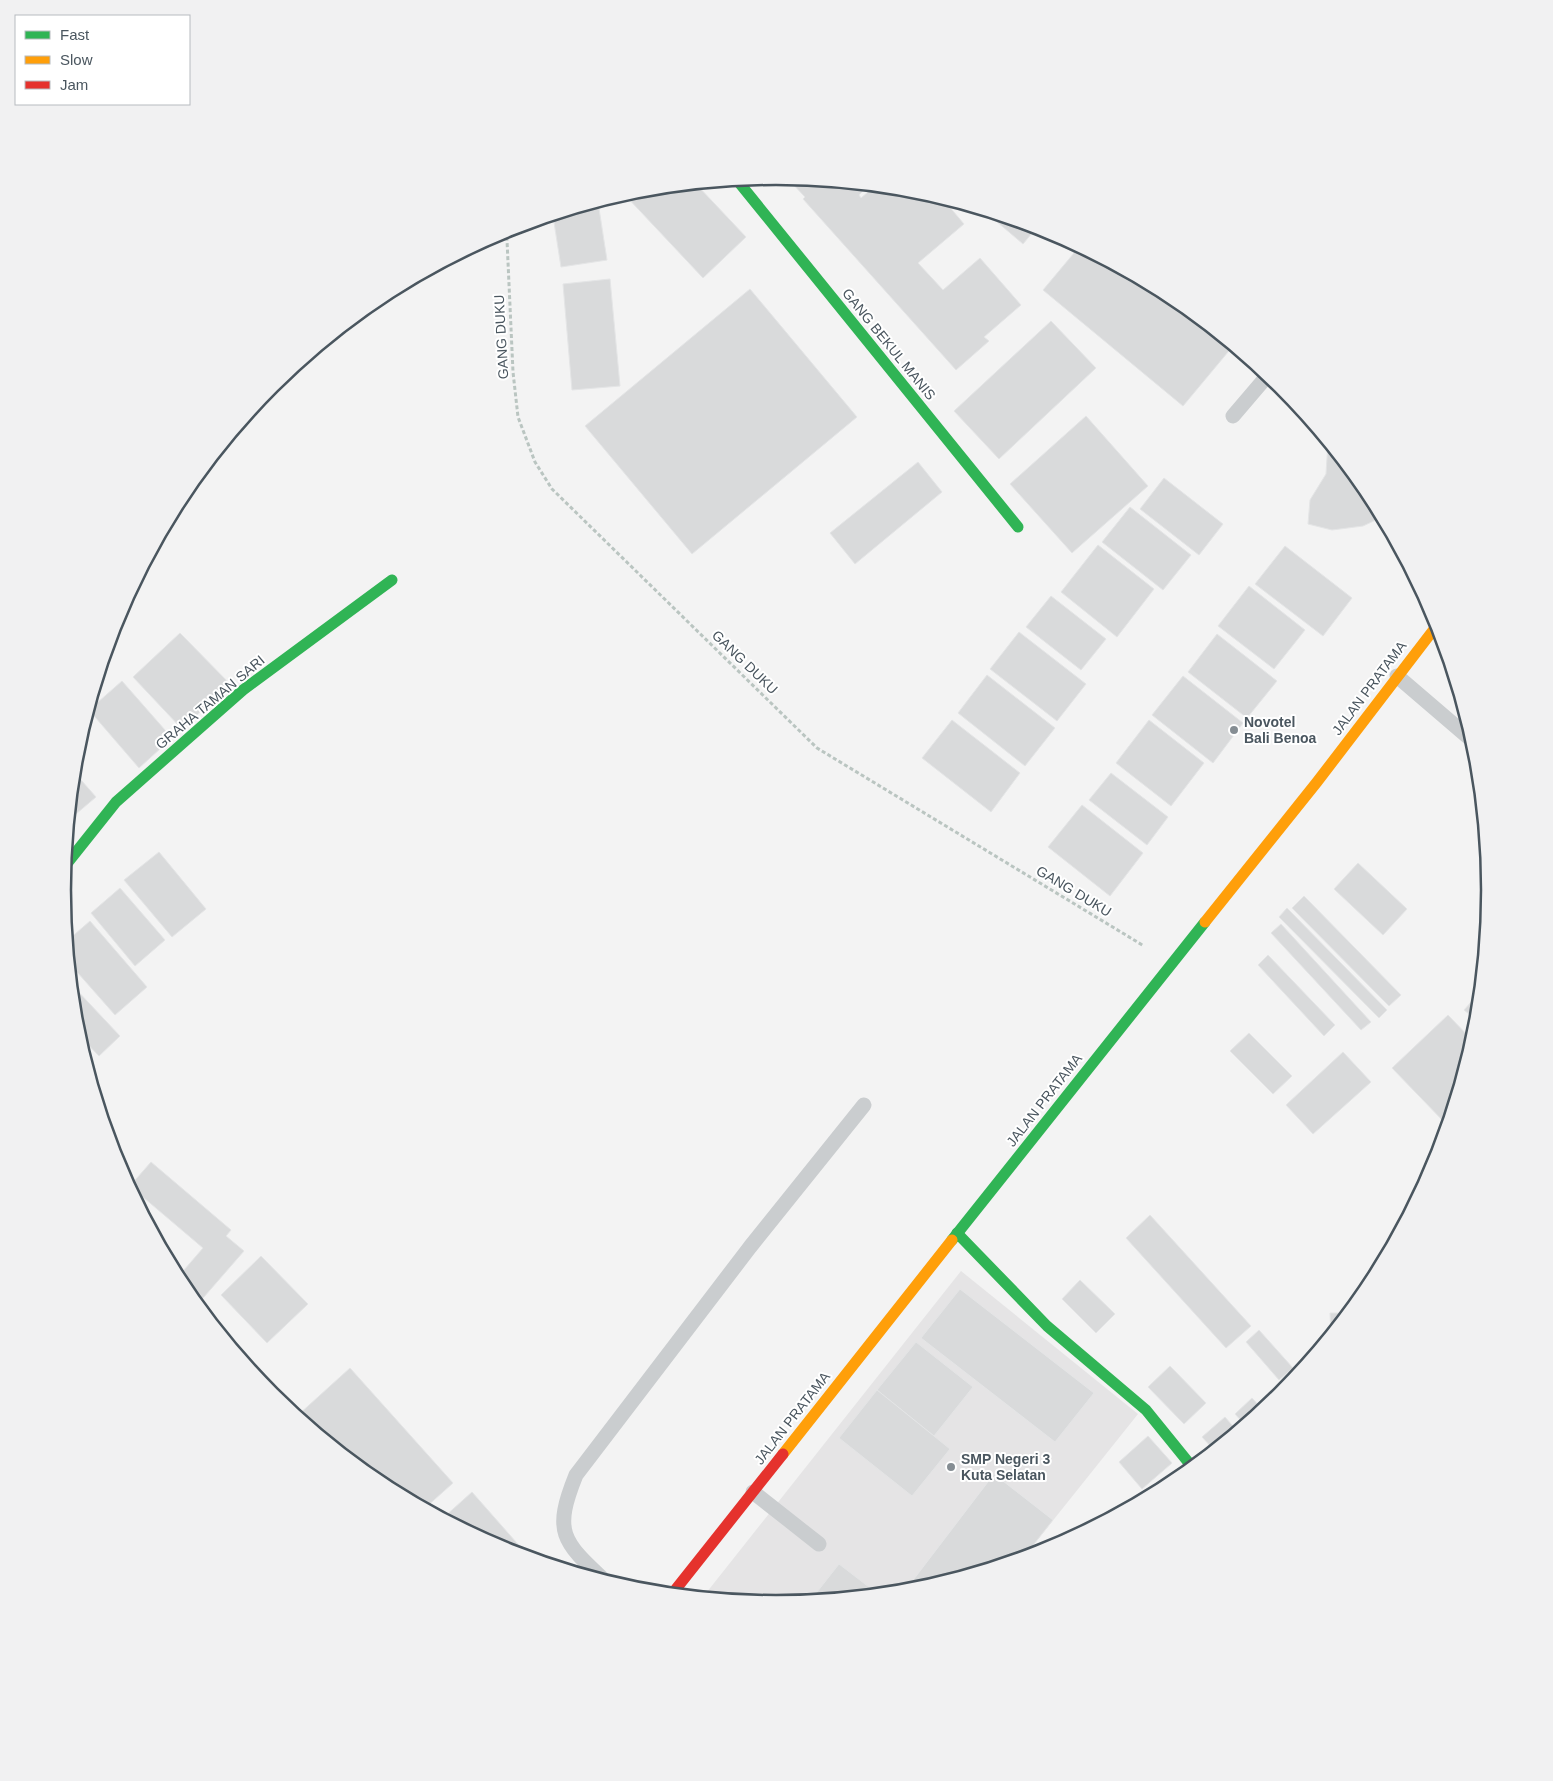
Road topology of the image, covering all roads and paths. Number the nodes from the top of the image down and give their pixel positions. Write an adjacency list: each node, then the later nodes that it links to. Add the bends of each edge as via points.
1 (742, 186): 5 (street, GANG BEKUL MANIS)
2 (507, 239): 11 (path, GANG DUKU, via 518,417 536,462 552,489 817,748)
3 (1263, 381): 4 (lane)
4 (1233, 416)
5 (1018, 527)
6 (392, 580): 10 (street, GRAHA TAMAN SARI, via 243,690 116,802)
7 (1432, 632): 8 (street, JALAN PRATAMA)
8 (1397, 676): 9 (lane); 11 (street, JALAN PRATAMA, via 1317,782)
9 (1464, 733)
10 (72, 857)
11 (1171, 963): 13 (street, JALAN PRATAMA)
12 (864, 1105): 17 (lane, via 750,1246 576,1476 564,1506 562,1529 578,1556)
13 (958, 1233): 14 (street, via 1048,1326 1146,1410); 15 (street, JALAN PRATAMA)
14 (1188, 1462)
15 (753, 1492): 16 (lane); 18 (street, JALAN PRATAMA)
16 (819, 1544)
17 (596, 1572)
18 (676, 1589)

